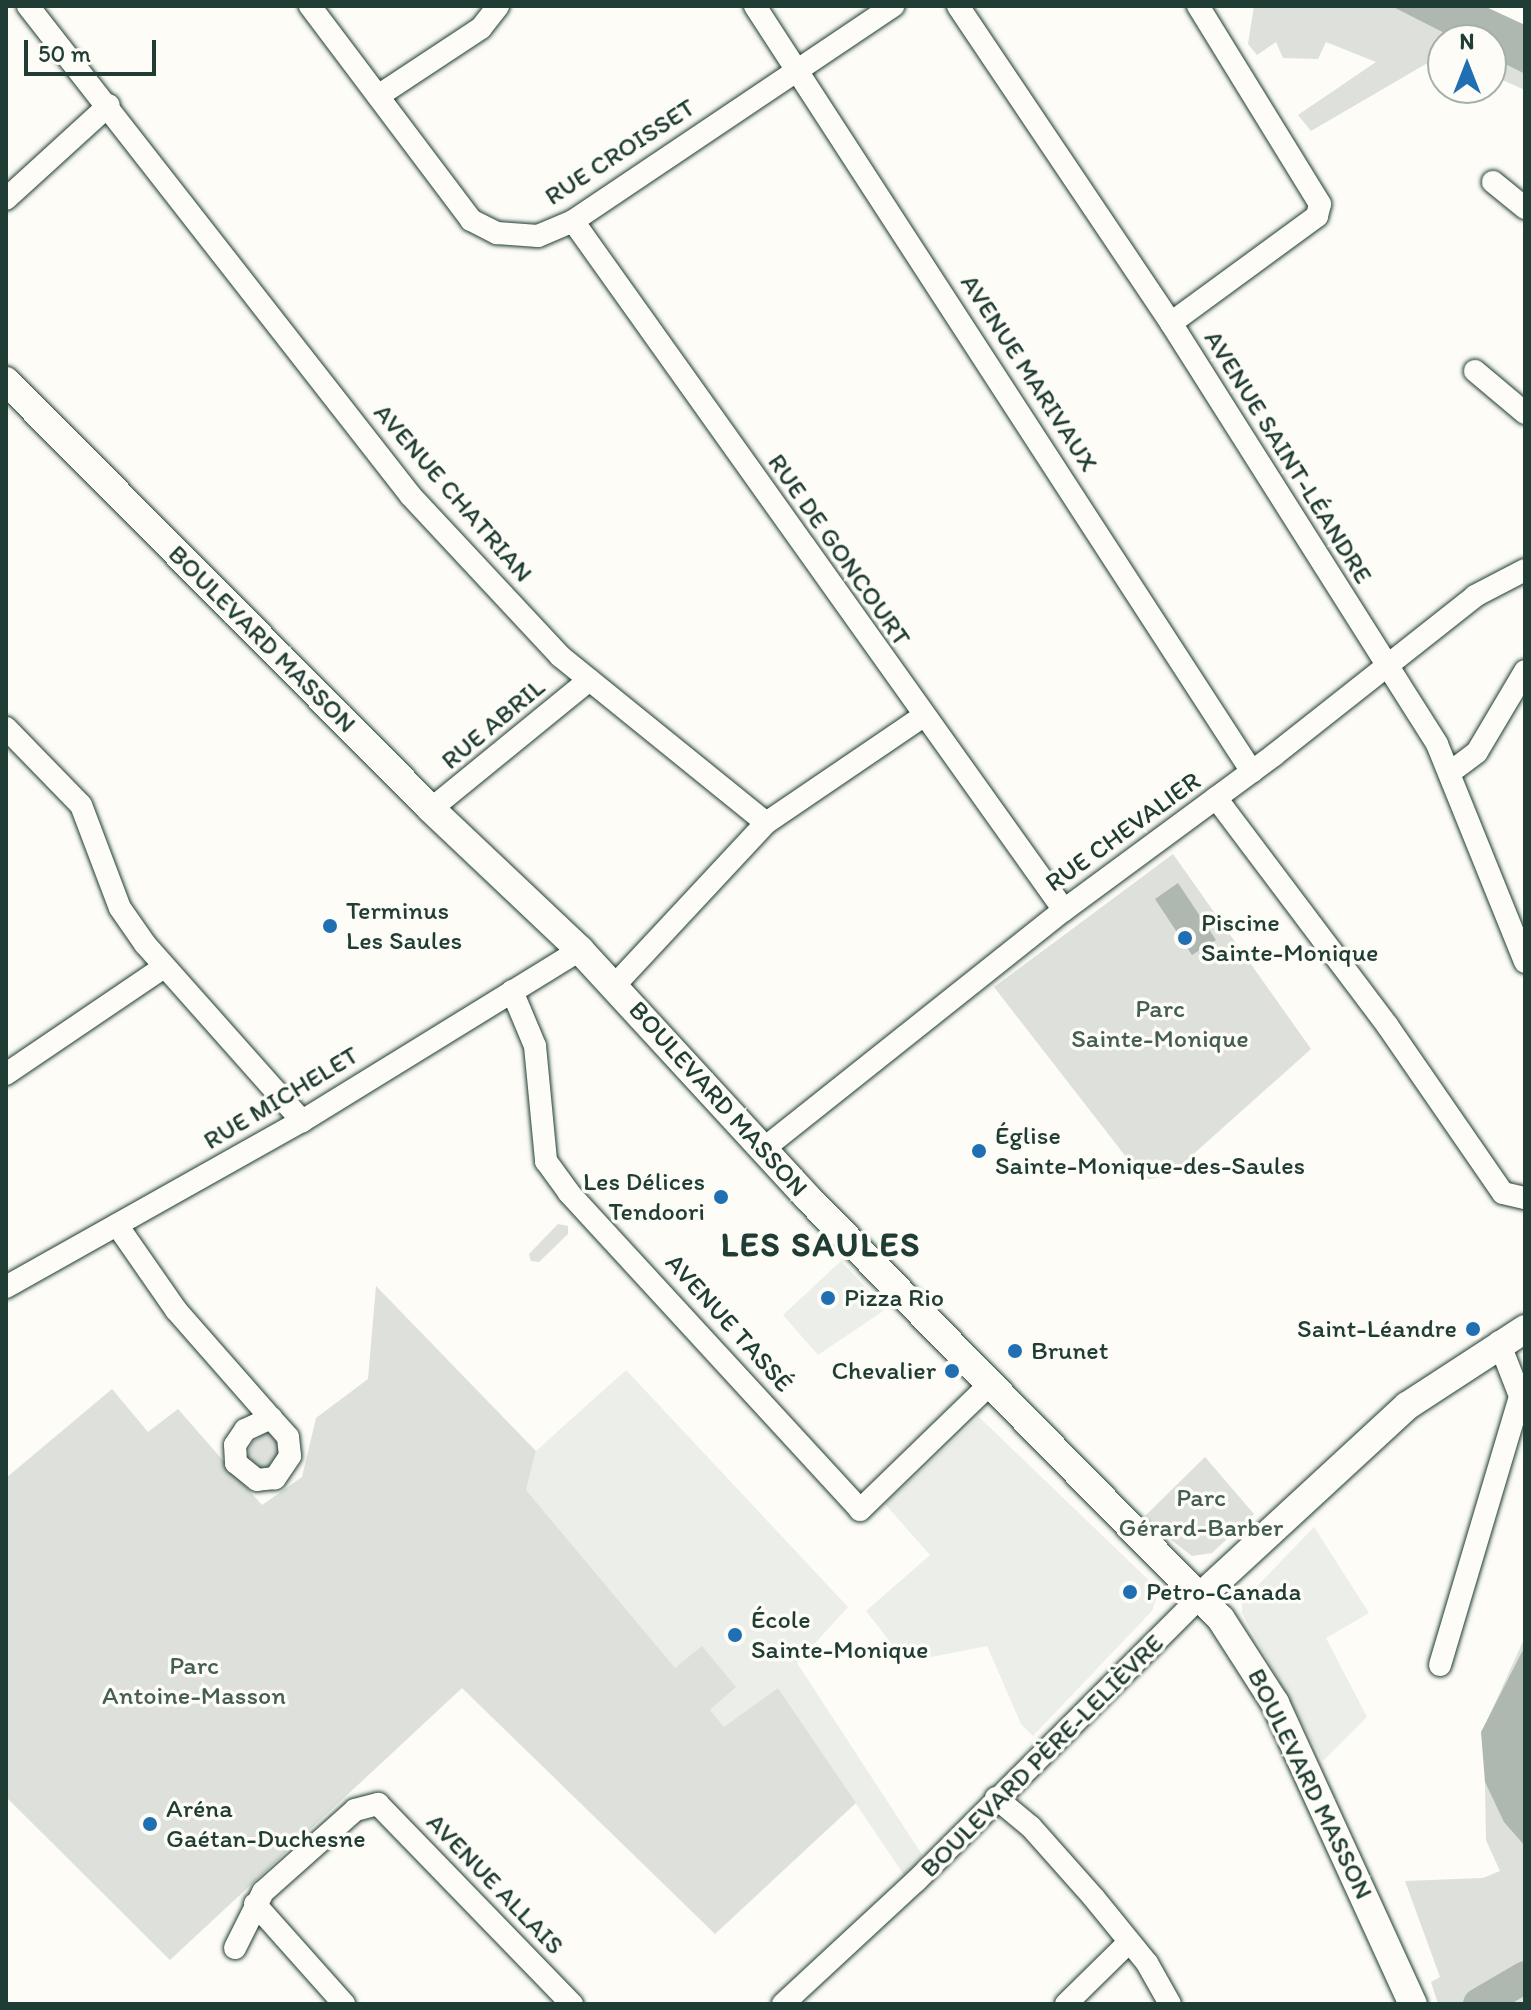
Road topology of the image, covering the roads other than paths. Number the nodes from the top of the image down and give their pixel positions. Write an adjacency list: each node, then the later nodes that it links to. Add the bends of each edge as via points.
1 (28, 6): 10 (street, AVENUE CHATRIAN)
2 (310, 6): 9 (street, RUE CROISSET)
3 (498, 6): 9 (street, via 481,28)
4 (755, 6): 8 (street, AVENUE MARIVAUX)
5 (893, 6): 8 (street, RUE CROISSET)
6 (958, 6): 15 (street, AVENUE SAINT-LÉANDRE)
7 (1198, 6): 15 (street, via 1317,194 1317,216)
8 (796, 68): 14 (street, RUE CROISSET); 26 (street, AVENUE MARIVAUX)
9 (378, 96): 14 (street, RUE CROISSET, via 471,220 497,233 538,236)
10 (109, 105): 12 (street); 22 (street, AVENUE CHATRIAN, via 411,496 560,656)
11 (1493, 182): 13 (street)
12 (6, 199)
13 (1525, 208)
14 (573, 221): 23 (street, RUE DE GONCOURT)
15 (1171, 323): 20 (street, AVENUE SAINT-LÉANDRE)
16 (1475, 371): 18 (street)
17 (6, 381): 28 (main road, BOULEVARD MASSON)
18 (1525, 413)
19 (1525, 570): 20 (street, RUE CHEVALIER, via 1475,596)
20 (1386, 665): 25 (street, AVENUE SAINT-LÉANDRE); 26 (street, RUE CHEVALIER)
21 (1525, 671): 25 (street, via 1477,752)
22 (589, 680): 28 (street, RUE ABRIL); 29 (street, AVENUE CHATRIAN)
23 (922, 717): 29 (street); 30 (street, RUE DE GONCOURT)
24 (6, 728): 33 (street, via 81,805 120,908)
25 (1452, 771): 32 (street, AVENUE SAINT-LÉANDRE)
26 (1252, 772): 27 (street, RUE CHEVALIER)
27 (1216, 798): 30 (street, RUE CHEVALIER); 39 (street, via 1387,1025 1503,1193)
28 (431, 809): 31 (main road, BOULEVARD MASSON)
29 (766, 823): 34 (street)
30 (1064, 910): 38 (street, RUE CHEVALIER)
31 (580, 950): 34 (main road, BOULEVARD MASSON); 35 (street, RUE MICHELET)
32 (1525, 962)
33 (164, 967): 36 (street); 37 (street)
34 (614, 986): 38 (main road, BOULEVARD MASSON)
35 (512, 991): 37 (street, RUE MICHELET); 44 (street, AVENUE TASSÉ, via 535,1046 546,1161 569,1193 860,1510)
36 (6, 1074)
37 (302, 1121): 40 (street, RUE MICHELET)
38 (762, 1150): 44 (main road, BOULEVARD MASSON)
39 (1525, 1198)
40 (117, 1225): 41 (street, RUE MICHELET); 45 (street, via 176,1310)
41 (6, 1287)
42 (1525, 1329): 43 (main road, BOULEVARD PÈRE-LELIÈVRE)
43 (1499, 1342): 46 (main road, BOULEVARD PÈRE-LELIÈVRE, via 1407,1406); 47 (street, via 1520,1396)
44 (989, 1385): 46 (main road, BOULEVARD MASSON)
45 (271, 1418)
46 (1200, 1597): 48 (street, BOULEVARD PÈRE-LELIÈVRE); 52 (main road, BOULEVARD MASSON, via 1237,1639 1275,1703)
47 (1440, 1665)
48 (996, 1798): 50 (street, via 1031,1827); 55 (street, BOULEVARD PÈRE-LELIÈVRE)
49 (255, 1904): 51 (street); 53 (street); 54 (street, AVENUE ALLAIS, via 355,1810 378,1804)
50 (1128, 1943): 56 (street); 57 (street, via 1147,1963)
51 (235, 1948)
52 (1412, 2001)
53 (344, 2004)
54 (572, 2004)
55 (783, 2004)
56 (1066, 2004)
57 (1170, 2004)

